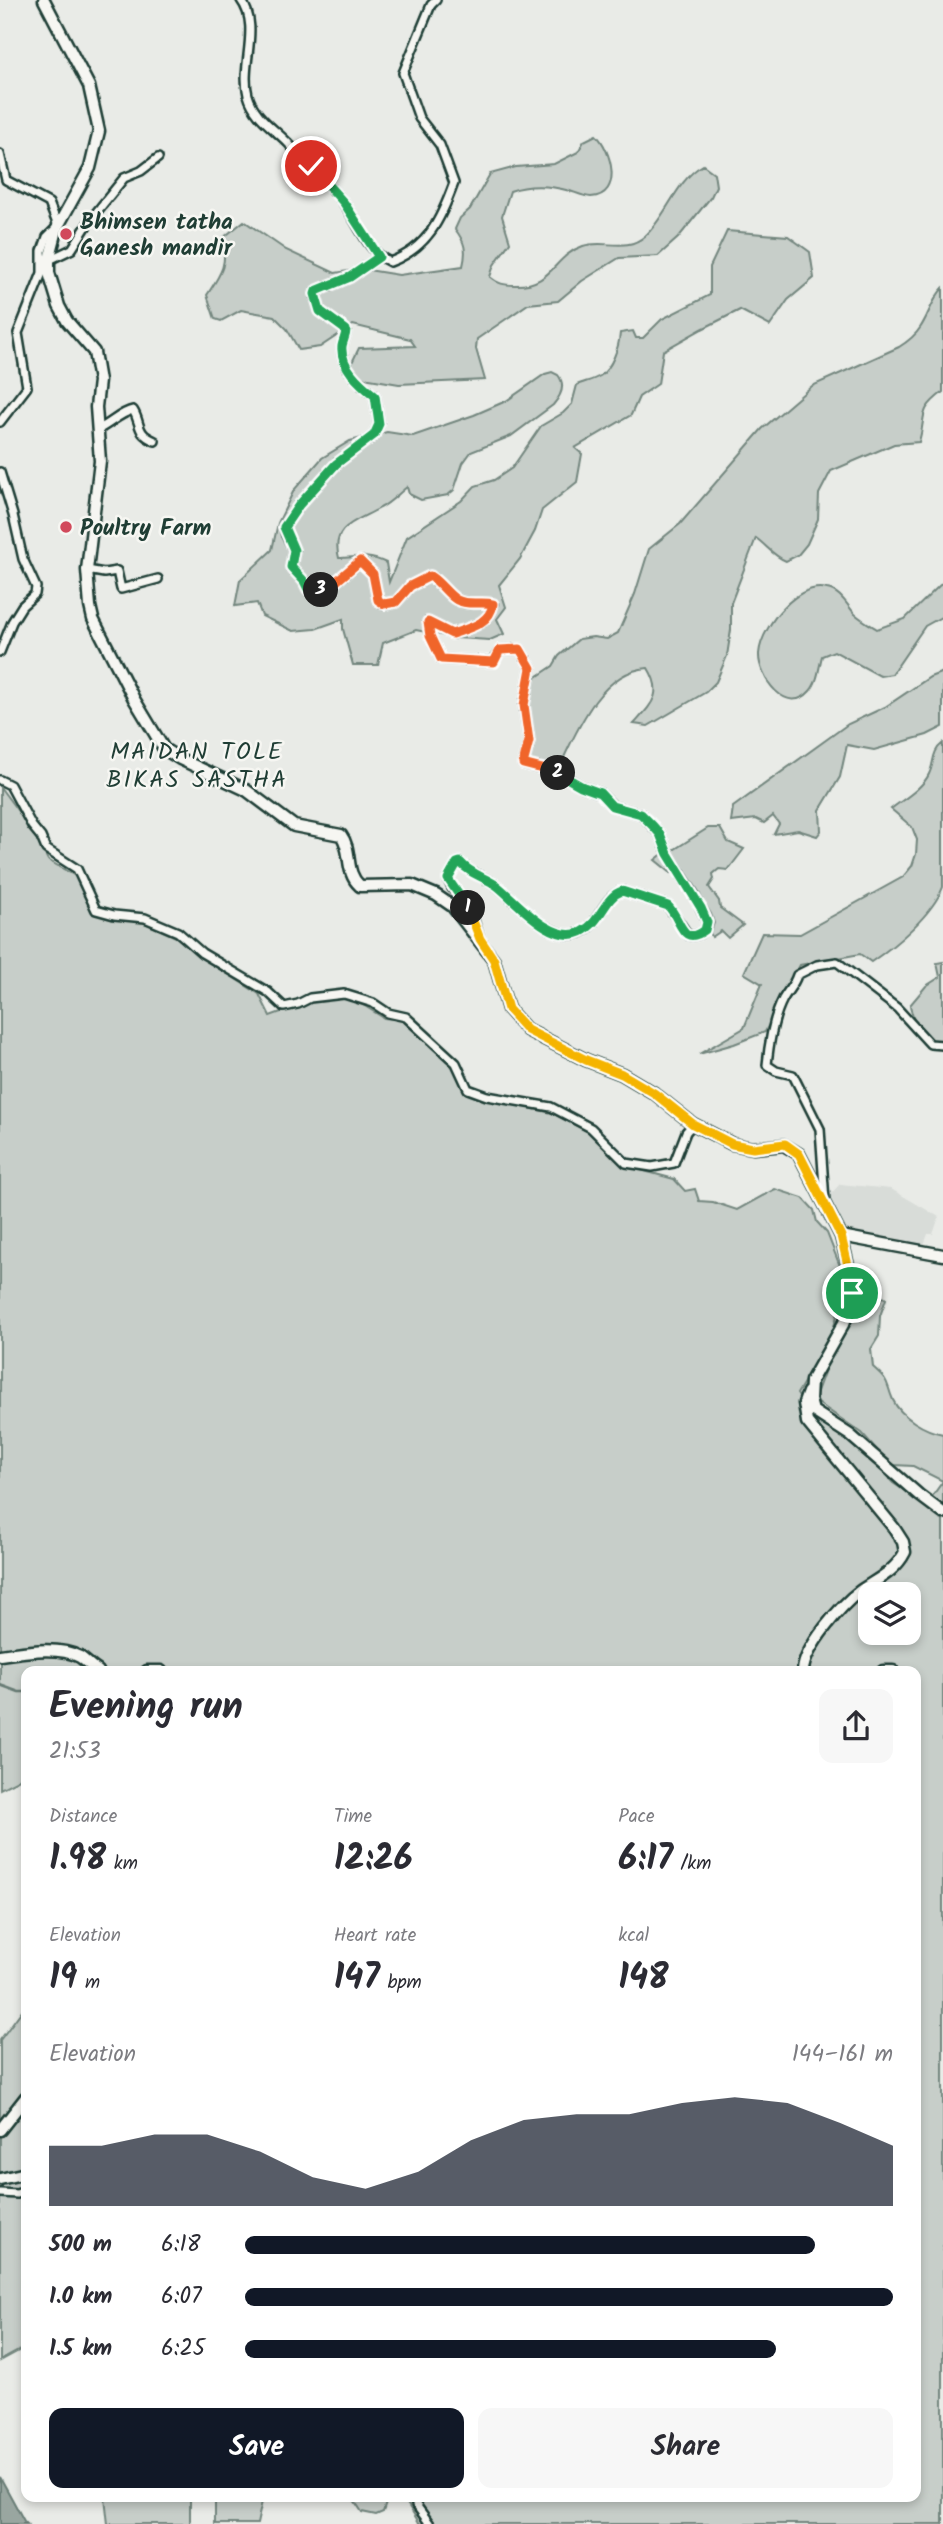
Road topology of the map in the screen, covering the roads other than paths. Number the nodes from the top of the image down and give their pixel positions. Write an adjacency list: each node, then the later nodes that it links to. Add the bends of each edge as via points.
1 (44, 0): 6 (main road, via 89,86 99,131 90,169)
2 (241, 0): 7 (street, via 249,34 249,97 267,125 344,203)
3 (436, 0): 7 (street, via 403,73 419,118 440,145 454,183 442,215 425,240 408,256 390,262)
4 (0, 154): 6 (street, via 6,180 49,203)
5 (158, 158): 8 (street, via 124,178 72,249)
6 (58, 226): 8 (main road); 9 (street, via 47,237 42,273 18,333 27,387)
7 (379, 257): 17 (street, via 315,294 320,311 346,330 344,357 356,381 375,396 379,424 374,435 336,464 287,522 284,527 294,550 291,567 308,589 325,591 360,561 373,574 378,600 384,604 396,602 410,586 430,576 461,602 493,604 484,621 452,634 428,622 441,659 494,662 500,650 520,649 531,668 524,705 529,741 523,764 563,775 600,793 612,806 641,814 660,834 707,922 703,932 690,936 668,906 622,891 614,894 589,927 577,934 564,933 539,924 500,888 460,862 448,879 471,911)
8 (49, 260): 10 (main road, via 63,315 89,345 97,363)
9 (0, 422)
10 (97, 430): 11 (street, via 133,410 141,431); 13 (main road, via 100,461)
11 (155, 441)
12 (0, 472): 15 (street, via 23,559 36,587 12,622)
13 (87, 570): 14 (street, via 117,571 121,589); 17 (main road, via 93,619 164,749 246,790 294,825 341,835 350,874 360,886 400,884 426,890 452,906)
14 (159, 579)
15 (0, 652)
16 (0, 780): 19 (street, via 10,785 46,849 77,869 96,910 145,918 178,932 284,1007 344,994 406,1017 456,1063 468,1089 551,1107 591,1128 626,1163 652,1167 674,1163)
17 (480, 939): 19 (main road, via 494,960 508,1009 521,1026 622,1074)
18 (943, 1045): 20 (street, via 930,1044 897,1008 837,962 797,975 773,1025 767,1065 793,1075 820,1129)
19 (693, 1124): 20 (main road, via 741,1147 779,1144 792,1148 807,1166)
20 (826, 1208): 21 (main road)
21 (841, 1236): 22 (main road); 23 (main road, via 851,1278 849,1307)
22 (943, 1255)
23 (809, 1390): 24 (main road, via 814,1411 850,1435); 27 (main road, via 804,1403 807,1422 894,1528 905,1552 892,1570 857,1593 836,1615)
24 (943, 1513)
25 (0, 1655): 26 (main road, via 61,1652)
26 (91, 1666)
27 (804, 1666)
28 (21, 2103): 29 (main road)
29 (0, 2130)
30 (21, 2174): 31 (main road)
31 (0, 2179)
32 (21, 2192): 33 (street)
33 (0, 2193)
34 (416, 2502): 35 (street)
35 (430, 2524)

